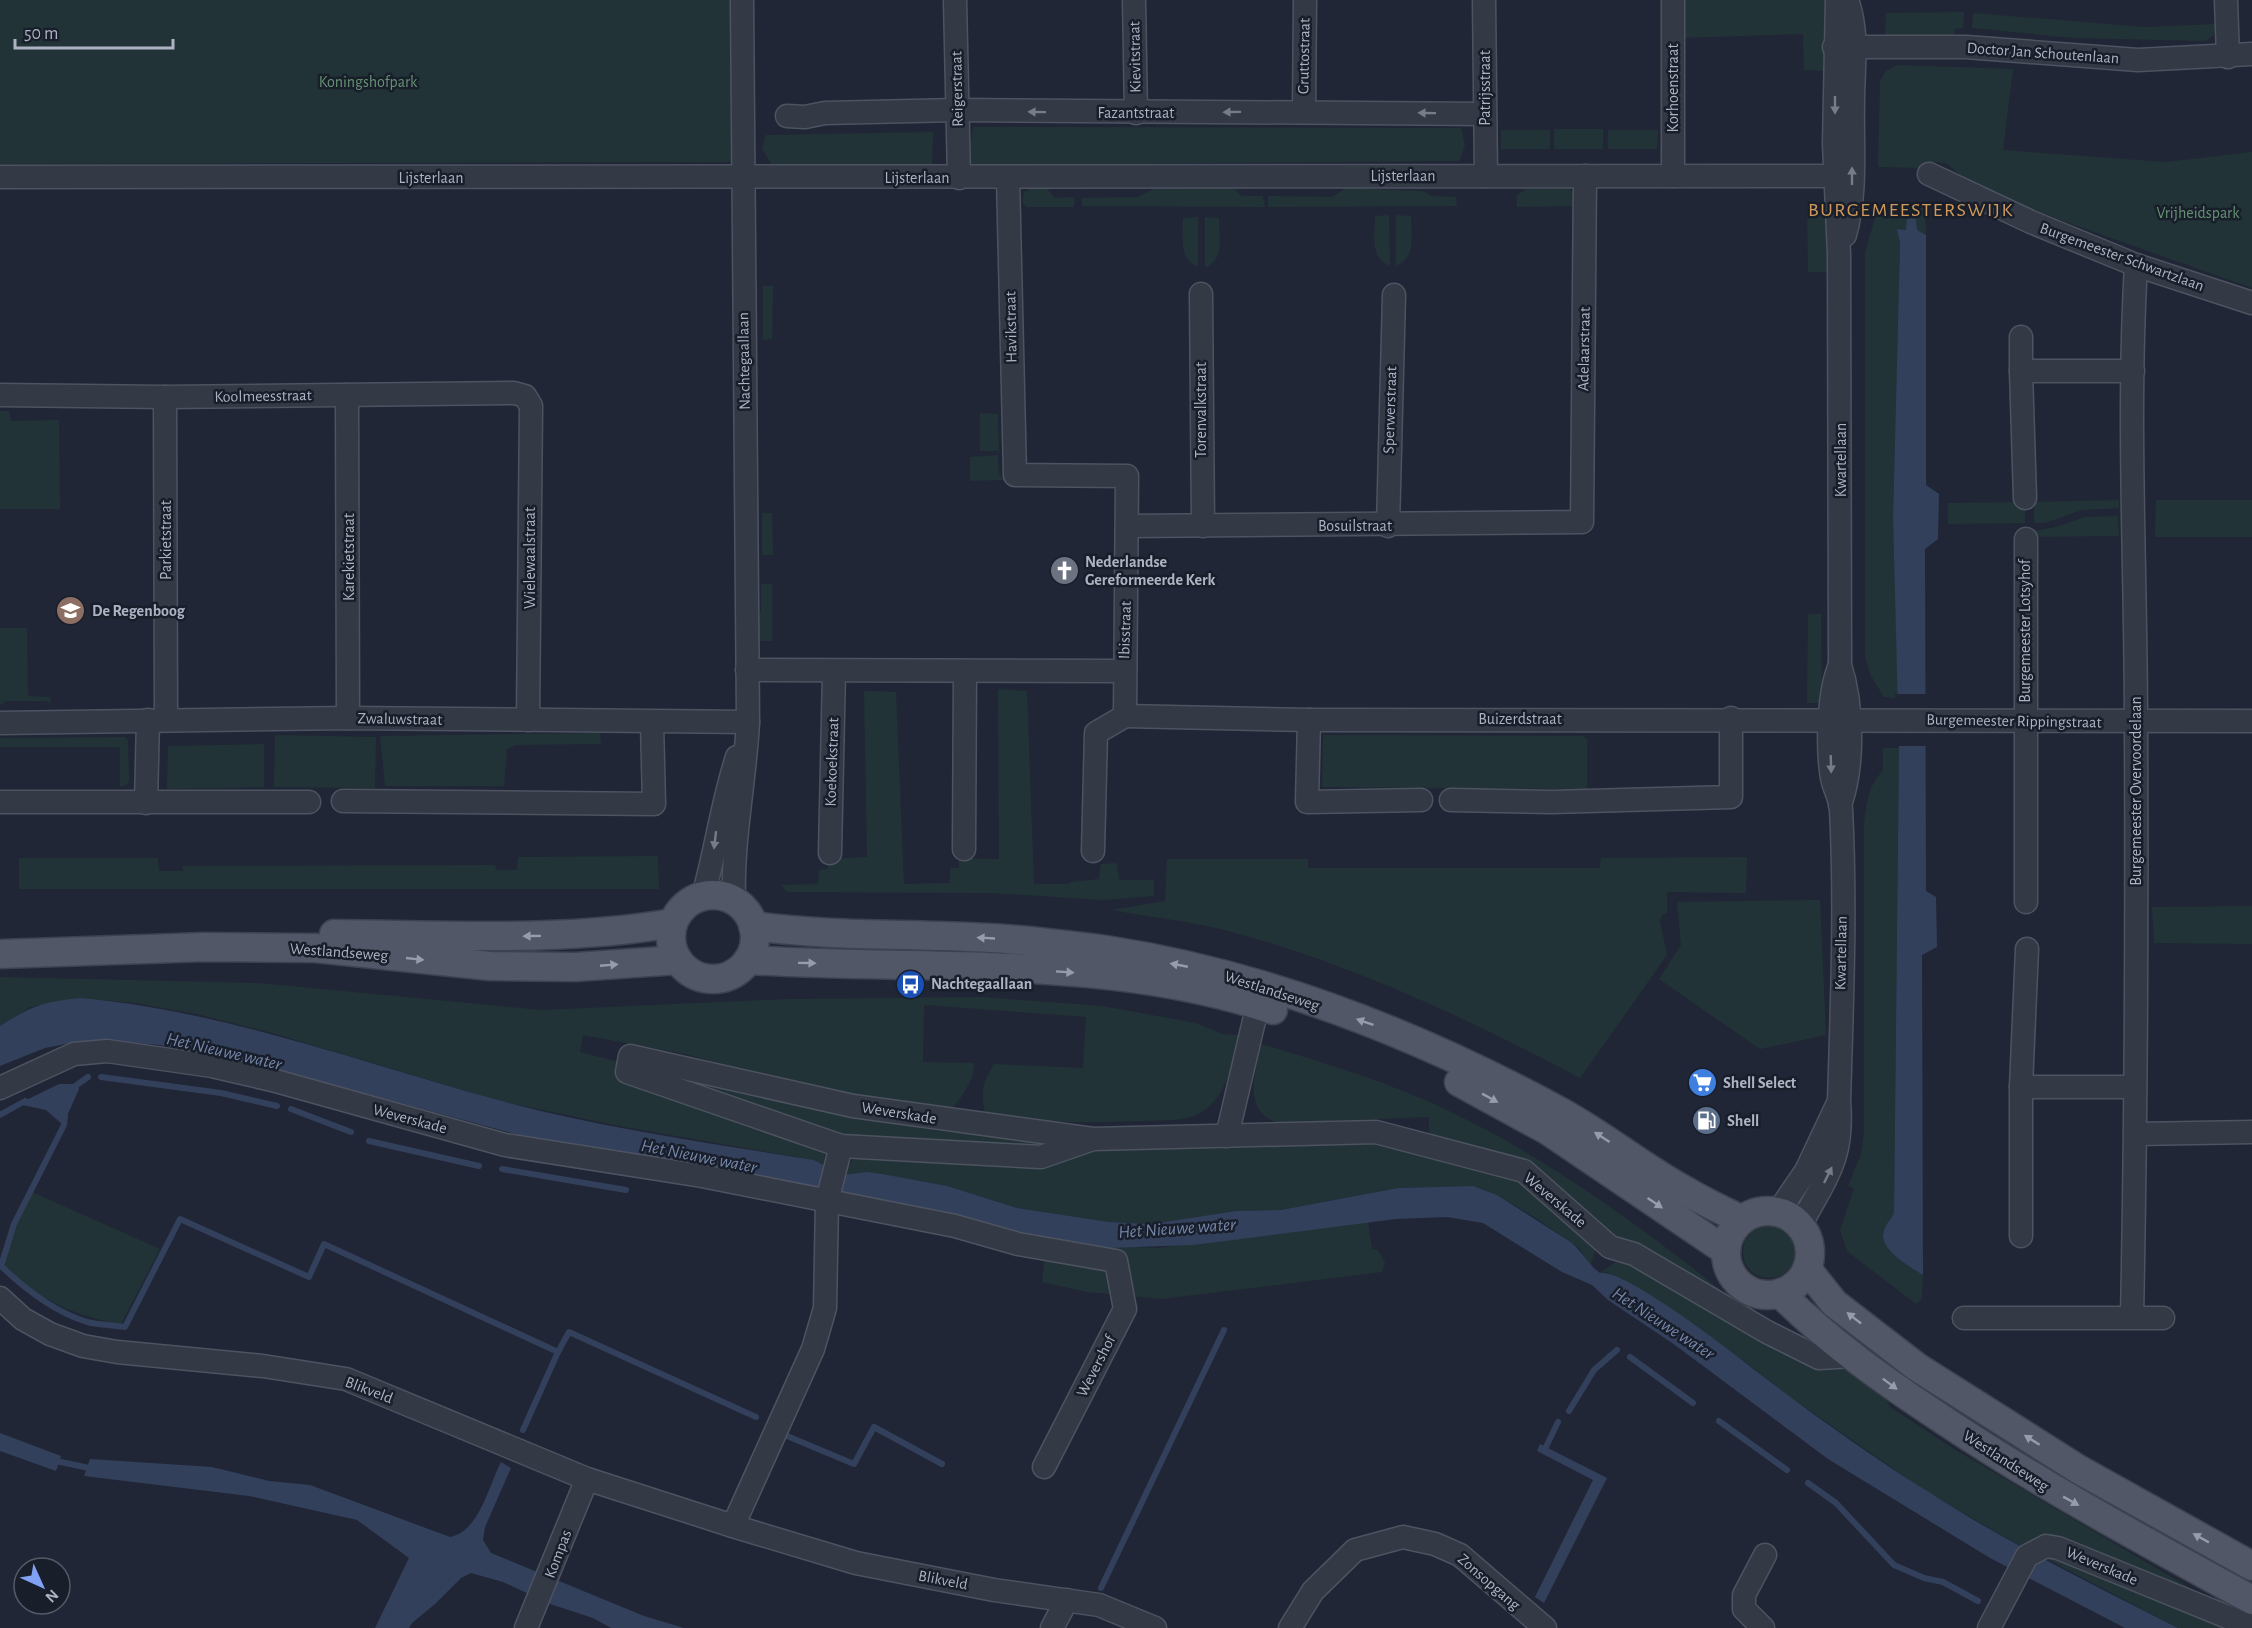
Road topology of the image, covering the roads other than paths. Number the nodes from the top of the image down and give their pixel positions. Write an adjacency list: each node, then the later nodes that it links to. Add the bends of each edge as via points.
1 (742, 0): 24 (street, Nachtegaallaan)
2 (956, 0): 13 (street, Reigerstraat)
3 (1134, 0): 15 (street, Kievitstraat)
4 (1305, 0): 14 (street, Gruttostraat)
5 (1484, 0): 16 (street, Patrijsstraat)
6 (1673, 0): 21 (street, Korhoenstraat)
7 (1837, 0): 10 (street, Kwartellaan)
8 (1847, 0): 10 (street, Kwartellaan, via 1852,19)
9 (2226, 0): 12 (street)
10 (1844, 47): 12 (street, Doctor Jan Schoutenlaan, via 1966,47 2138,60); 22 (street, Kwartellaan, one-way to 22); 27 (street, Kwartellaan, one-way to 10, via 1852,205)
11 (2252, 54): 12 (street, Doctor Jan Schoutenlaan)
12 (2228, 57)
13 (957, 110): 15 (street, Fazantstraat, one-way to 13); 17 (street, Fazantstraat); 25 (street, Reigerstraat)
14 (1304, 111): 15 (street, Fazantstraat, one-way to 15); 16 (street, Fazantstraat, one-way to 14)
15 (1136, 113)
16 (1485, 114): 19 (street, Patrijsstraat)
17 (787, 116)
18 (1929, 174): 28 (street, Burgemeester Schwartzlaan)
19 (1486, 176): 20 (street, Lijsterlaan); 26 (street, Lijsterlaan)
20 (1585, 176): 21 (street, Lijsterlaan); 41 (street, Adelaarstraat)
21 (1673, 176): 22 (street, Lijsterlaan)
22 (1835, 176): 27 (street, Kwartellaan)
23 (0, 177): 24 (street, Lijsterlaan)
24 (742, 178): 25 (street, Lijsterlaan); 46 (street, Nachtegaallaan)
25 (959, 178): 26 (street, Lijsterlaan)
26 (1008, 178): 39 (street, Havikstraat)
27 (1839, 254): 53 (street, Kwartellaan, via 1840,665 1834,679)
28 (2136, 265): 31 (street, Burgemeester Schwartzlaan); 34 (street, Burgemeester Overvoordelaan)
29 (1201, 294): 43 (street, Torenvalkstraat)
30 (1394, 295): 44 (street, Sperwerstraat)
31 (2252, 303)
32 (2021, 337): 33 (street)
33 (2022, 371): 34 (street); 40 (street)
34 (2133, 371): 60 (street, Burgemeester Overvoordelaan)
35 (0, 395): 38 (street, Koolmeesstraat)
36 (347, 395): 37 (street, Koolmeesstraat); 38 (street, Koolmeesstraat); 51 (street, Karekietstraat)
37 (525, 396): 55 (street, Wielewaalstraat, via 531,406)
38 (165, 397): 54 (street, Parkietstraat)
39 (1015, 475): 42 (street, Ibisstraat, via 1127,476)
40 (2025, 498)
41 (1582, 522): 44 (street, Bosuilstraat)
42 (1128, 526): 43 (street, Bosuilstraat); 48 (street, Ibisstraat)
43 (1203, 526): 44 (street, Bosuilstraat)
44 (1388, 526)
45 (2026, 539): 57 (street, Burgemeester Lotsyhof)
46 (747, 670): 49 (street); 59 (street, Nachtegaallaan)
47 (965, 671): 48 (street); 49 (street); 69 (street)
48 (1124, 671): 50 (street, Ibisstraat)
49 (834, 672): 71 (street, Koekoekstraat)
50 (1125, 716): 56 (street, Buizerdstraat); 70 (street, via 1096,733)
51 (348, 718): 54 (street, Zwaluwstraat); 55 (street, Zwaluwstraat)
52 (1731, 718): 53 (street, Buizerdstraat); 56 (street, Buizerdstraat); 64 (street, via 1731,797 1552,802)
53 (1839, 719): 57 (street, Burgemeester Rippingstraat); 92 (street, Kwartellaan, via 1832,778 1840,805 1841,1132 1836,1159)
54 (157, 720): 61 (street, Zwaluwstraat); 68 (street)
55 (528, 720): 62 (street, Zwaluwstraat)
56 (1310, 720): 63 (street, via 1307,802)
57 (2024, 721): 60 (street, Burgemeester Rippingstraat); 74 (street, Burgemeester Lotsyhof)
58 (2252, 721): 60 (street, Burgemeester Rippingstraat)
59 (748, 722): 62 (street, Zwaluwstraat); 72 (street, Nachtegaallaan, one-way to 72, via 720,815); 73 (street, Nachtegaallaan, via 733,863)
60 (2136, 722): 84 (street, Burgemeester Overvoordelaan)
61 (0, 723)
62 (652, 723): 65 (street, via 654,804)
63 (1421, 800)
64 (1451, 800)
65 (343, 801)
66 (0, 802): 68 (street)
67 (309, 802): 68 (street)
68 (146, 803)
69 (964, 849)
70 (1093, 851)
71 (830, 853)
72 (704, 896): 73 (main road); 75 (main road, via 685,906)
73 (734, 900): 76 (main road, via 746,911)
74 (2026, 902)
75 (674, 923): 77 (main road, Westlandseweg, one-way to 77, via 636,930 547,936); 80 (main road, via 672,942)
76 (753, 926): 81 (main road, via 755,940); 82 (main road, Westlandseweg, one-way to 76, via 1203,970 1107,951 992,938 800,932)
77 (0, 935)
78 (2027, 949): 83 (street)
79 (0, 954): 80 (main road, Westlandseweg, one-way to 80, via 206,947 315,948 490,966 575,967)
80 (678, 960): 81 (main road, via 694,975 717,979 731,975)
81 (748, 960): 82 (main road, Westlandseweg, one-way to 82, via 1100,975)
82 (1260, 996): 88 (street); 93 (main road, Westlandseweg, one-way to 82, via 1685,1191 1562,1113 1477,1070 1388,1030); 95 (main road, Westlandseweg, one-way to 95, via 1463,1083 1547,1130)
83 (2021, 1087): 84 (street); 94 (street)
84 (2135, 1087): 87 (street, Burgemeester Overvoordelaan)
85 (0, 1088): 91 (street, Weverskade, via 74,1054 107,1051 212,1066 272,1080 505,1145 702,1176)
86 (2252, 1131): 87 (street)
87 (2136, 1134): 100 (street, Burgemeester Overvoordelaan)
88 (1227, 1136): 89 (street, Weverskade); 103 (street, Weverskade, via 1376,1132 1524,1171 1610,1247 1634,1254 1819,1358)
89 (1093, 1139): 90 (street, Weverskade, via 1041,1157); 90 (street, Weverskade, via 853,1106 630,1056 627,1072)
90 (839, 1152): 91 (street)
91 (827, 1201): 96 (street, Weverskade, via 955,1226 1018,1244); 106 (street, via 825,1308 813,1349)
92 (1789, 1219): 93 (main road, via 1759,1212); 97 (main road, via 1809,1242)
93 (1742, 1221): 95 (main road, via 1731,1234)
94 (2021, 1236)
95 (1726, 1251): 98 (main road, via 1730,1270 1742,1286 1760,1294)
96 (1116, 1261): 104 (street, Wevershof, via 1125,1309)
97 (1807, 1269): 98 (main road, via 1796,1284); 108 (main road, Westlandseweg, one-way to 97, via 2078,1468 1917,1367 1834,1303)
98 (1780, 1293): 103 (main road, Westlandseweg, via 1812,1325)
99 (0, 1298): 105 (street, Blikveld, via 23,1319 84,1346 346,1379)
100 (2132, 1317): 101 (street); 102 (street)
101 (1964, 1318)
102 (2163, 1318)
103 (1852, 1356): 110 (main road, Westlandseweg, one-way to 110, via 1900,1392 2062,1496)
104 (1044, 1467)
105 (587, 1479): 106 (street, Blikveld); 112 (street, Kompas)
106 (732, 1526): 109 (street, Blikveld, via 856,1563)
107 (1765, 1555): 117 (street, via 1744,1595 1743,1609)
108 (2252, 1566)
109 (1067, 1600): 113 (street); 114 (street, Blikveld, via 1099,1605)
110 (2252, 1600)
111 (2252, 1627): 118 (street, Weverskade, via 2046,1546 2023,1563)
112 (526, 1628)
113 (1052, 1628)
114 (1155, 1628)
115 (1290, 1628): 116 (street, Zonsopgang, via 1313,1591 1355,1550 1403,1537 1461,1555)
116 (1545, 1628)
117 (1763, 1628)
118 (1989, 1628)

